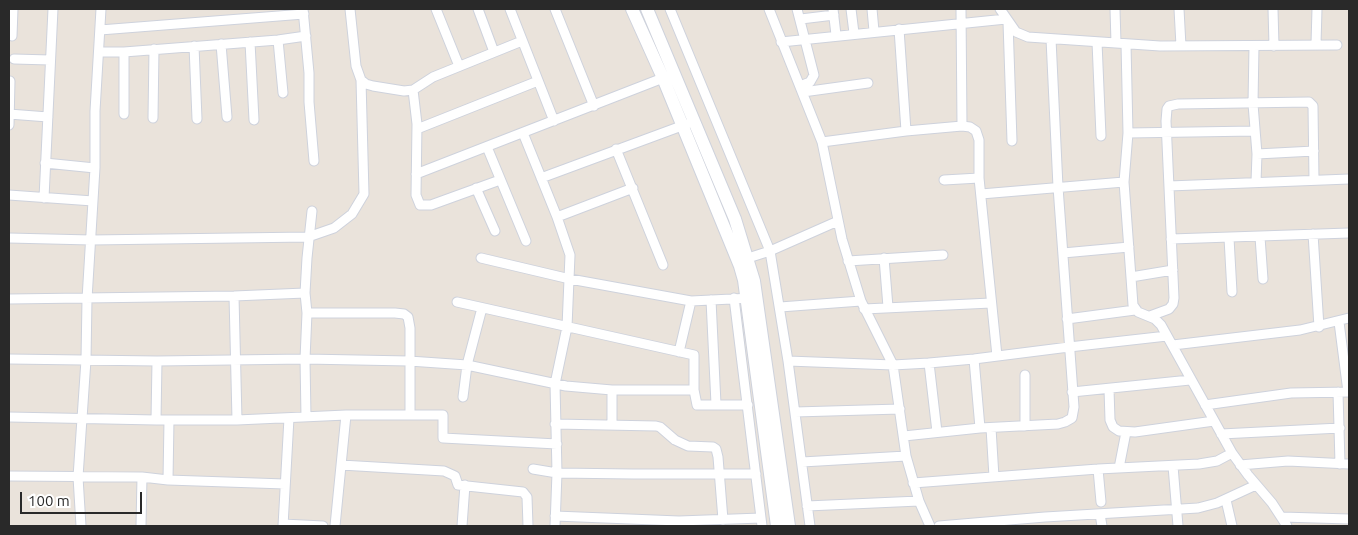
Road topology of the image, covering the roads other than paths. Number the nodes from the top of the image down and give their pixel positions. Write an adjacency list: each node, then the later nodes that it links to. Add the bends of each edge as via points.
1 (13, 9): 28 (street)
2 (52, 9): 55 (street)
3 (101, 9): 29 (street)
4 (350, 9): 58 (street, via 356,66)
5 (436, 9): 56 (street)
6 (478, 9): 53 (street)
7 (510, 9): 37 (street)
8 (555, 9): 66 (street)
9 (632, 9): 57 (main road)
10 (648, 9): 75 (main road)
11 (670, 9): 125 (street)
12 (770, 9): 39 (street)
13 (797, 9): 24 (street)
14 (851, 9): 31 (street)
15 (872, 9): 30 (street)
16 (961, 9): 26 (street)
17 (1000, 9): 25 (street)
18 (1115, 9): 41 (street)
19 (1179, 9): 47 (street)
20 (1273, 9): 49 (street)
21 (1317, 9): 44 (street)
22 (303, 12): 29 (street); 33 (street)
23 (833, 12): 24 (street); 32 (street)
24 (800, 18): 34 (street)
25 (1007, 20): 26 (street); 35 (street, via 1022,35); 85 (street)
26 (960, 24): 27 (street); 77 (street)
27 (898, 29): 30 (street); 79 (street)
28 (11, 30)
29 (100, 30): 51 (street)
30 (874, 31): 31 (street)
31 (854, 33): 32 (street)
32 (836, 35): 34 (street)
33 (306, 36): 36 (street); 91 (street)
34 (806, 39): 39 (street); 62 (street, via 814,78)
35 (1052, 39): 40 (street); 104 (street)
36 (278, 40): 38 (street); 64 (street)
37 (522, 41): 53 (street); 60 (street)
38 (250, 42): 42 (street); 73 (street)
39 (781, 42): 62 (street)
40 (1097, 42): 41 (street); 84 (street)
41 (1116, 43): 43 (street)
42 (221, 44): 46 (street); 70 (street)
43 (1126, 44): 47 (street); 83 (street)
44 (1316, 44): 45 (street); 49 (street)
45 (1337, 45)
46 (194, 46): 50 (street); 72 (street)
47 (1181, 46): 48 (street)
48 (1254, 46): 49 (street); 65 (street)
49 (1274, 46)
50 (154, 50): 52 (street); 71 (street)
51 (99, 52): 52 (street); 93 (street)
52 (124, 52): 68 (street)
53 (494, 52): 56 (street)
54 (14, 59): 55 (street)
55 (50, 60): 69 (street)
56 (459, 66): 63 (street)
57 (663, 78): 66 (street); 75 (main road)
58 (362, 80): 63 (street, via 373,86); 117 (street, via 364,194 352,214 334,228)
59 (10, 81): 67 (street)
60 (538, 81): 74 (street); 78 (street)
61 (868, 83): 62 (street)
62 (801, 89): 86 (street)
63 (413, 90): 78 (street)
64 (283, 93)
65 (1253, 104): 80 (street); 82 (street, via 1169,106); 89 (street, via 1312,103)
66 (594, 106): 74 (street)
67 (9, 114): 69 (street); 76 (street)
68 (124, 114)
69 (48, 117): 92 (street)
70 (226, 117)
71 (152, 118)
72 (197, 119)
73 (254, 120)
74 (554, 121): 81 (street)
75 (688, 123): 88 (street); 129 (main road, via 736,219); 140 (main road, via 744,280)
76 (9, 125)
77 (962, 126): 79 (street); 96 (street, via 974,129 978,135)
78 (417, 129): 94 (street)
79 (906, 131): 86 (street)
80 (1255, 131): 82 (street); 90 (street)
81 (523, 133): 87 (street); 95 (street)
82 (1167, 133): 83 (street); 103 (street)
83 (1128, 134): 101 (street)
84 (1101, 136)
85 (1012, 141)
86 (822, 142): 113 (street)
87 (486, 147): 94 (street); 98 (street)
88 (616, 149): 95 (street); 106 (street)
89 (1314, 151): 90 (street); 100 (street)
90 (1256, 154): 102 (street)
91 (314, 161)
92 (45, 164): 93 (street); 109 (street)
93 (95, 168): 110 (street)
94 (416, 174): 105 (street, via 416,195 423,206)
95 (541, 178): 112 (street)
96 (979, 178): 99 (street); 107 (street)
97 (1349, 179): 100 (street)
98 (500, 180): 105 (street); 123 (street)
99 (944, 180)
100 (1314, 180): 102 (street)
101 (1124, 182): 104 (street); 124 (street)
102 (1256, 182): 103 (street)
103 (1169, 186): 121 (street)
104 (1058, 187): 107 (street); 126 (street)
105 (476, 188): 114 (street)
106 (633, 188): 112 (street); 132 (street)
107 (981, 194): 146 (street)
108 (9, 195): 109 (street)
109 (44, 198): 110 (street)
110 (93, 201): 122 (street)
111 (312, 211): 117 (street)
112 (557, 217): 135 (street, via 570,255)
113 (838, 221): 125 (street); 131 (street)
114 (495, 231)
115 (1349, 233): 116 (street)
116 (1313, 234): 118 (street); 158 (street)
117 (308, 237): 122 (street); 138 (street)
118 (1260, 237): 120 (street); 136 (street)
119 (9, 238): 122 (street)
120 (1229, 238): 121 (street); 137 (street)
121 (1171, 239): 133 (street)
122 (91, 240): 142 (street)
123 (526, 241)
124 (1129, 247): 126 (street); 134 (street)
125 (770, 251): 129 (street); 148 (street)
126 (1063, 253): 155 (street)
127 (943, 255): 130 (street)
128 (481, 258): 135 (street)
129 (748, 258): 140 (main road)
130 (884, 258): 131 (street); 149 (street)
131 (848, 261): 147 (street)
132 (663, 266)
133 (1173, 270): 134 (street); 153 (street, via 1173,304 1169,309)
134 (1131, 277): 151 (street)
135 (570, 279): 144 (street); 157 (street)
136 (1263, 279)
137 (1232, 292)
138 (305, 293): 139 (street); 152 (street)
139 (234, 296): 142 (street); 169 (street)
140 (745, 298): 143 (street); 186 (street); 254 (main road); 255 (main road)
141 (9, 299): 142 (street)
142 (87, 299): 167 (street)
143 (711, 300): 144 (street); 185 (street)
144 (691, 301): 162 (street)
145 (457, 302): 150 (street)
146 (991, 303): 149 (street); 163 (street)
147 (862, 305): 148 (street); 149 (street); 173 (street)
148 (780, 307): 171 (street)
149 (888, 307)
150 (482, 308): 157 (street); 174 (street)
151 (1135, 310): 153 (street); 155 (street)
152 (307, 313): 165 (street); 170 (street, via 404,314 410,322)
153 (1150, 316): 159 (street, via 1161,324)
154 (1349, 318): 156 (street)
155 (1067, 319): 161 (street)
156 (1339, 322): 158 (street); 183 (street)
157 (567, 326): 162 (street); 177 (street)
158 (1319, 327): 160 (street)
159 (1167, 336): 160 (street); 161 (street)
160 (1173, 346): 176 (street)
161 (1069, 347): 163 (street); 181 (street)
162 (680, 352): 180 (street, via 694,355)
163 (997, 356): 166 (street)
164 (9, 359): 167 (street)
165 (305, 359): 169 (street); 170 (street); 193 (street)
166 (974, 359): 172 (street); 203 (street)
167 (86, 360): 168 (street); 194 (street)
168 (157, 361): 169 (street); 196 (street)
169 (236, 361): 198 (street)
170 (410, 361): 174 (street); 191 (street)
171 (788, 361): 173 (street); 189 (street)
172 (929, 363): 173 (street); 206 (street)
173 (893, 365): 188 (street)
174 (468, 366): 177 (street); 184 (street)
175 (1025, 375): 202 (street)
176 (1190, 380): 178 (street); 187 (street)
177 (555, 384): 179 (street); 200 (street)
178 (1109, 389): 181 (street); 207 (street, via 1110,420 1113,427)
179 (612, 390): 180 (street); 201 (street)
180 (694, 390): 185 (street, via 697,405)
181 (1072, 392): 202 (street, via 1074,414 1070,420)
182 (1338, 392): 183 (street); 187 (street, via 1291,393); 205 (street)
183 (1349, 392)
184 (463, 397)
185 (716, 404): 186 (street)
186 (748, 405): 224 (street)
187 (1205, 405): 199 (street)
188 (900, 409): 189 (street); 209 (street)
189 (795, 412): 214 (street)
190 (346, 415): 191 (street); 193 (street); 216 (street)
191 (410, 415): 211 (street, via 443,415 443,438)
192 (9, 417): 194 (street)
193 (306, 417): 195 (street)
194 (82, 418): 196 (street); 226 (street)
195 (289, 418): 198 (street); 231 (street)
196 (156, 420): 197 (street)
197 (168, 420): 198 (street); 229 (street)
198 (237, 420)
199 (1214, 421): 207 (street); 208 (street)
200 (555, 424): 201 (street); 211 (street)
201 (612, 425): 223 (street, via 656,426 688,446 712,447 717,453)
202 (1025, 426): 204 (street)
203 (980, 428): 204 (street); 206 (street)
204 (991, 428): 228 (street)
205 (1340, 428): 208 (street); 210 (street)
206 (937, 432): 209 (street)
207 (1126, 432): 219 (street)
208 (1221, 434): 212 (street)
209 (904, 436): 213 (street)
210 (1345, 440): 215 (street)
211 (557, 444): 222 (street)
212 (1232, 454): 217 (street); 218 (street, via 1208,463)
213 (906, 456): 214 (street); 230 (street)
214 (802, 462): 237 (street)
215 (1345, 464): 217 (street, via 1288,461)
216 (342, 465): 232 (street, via 444,471 456,476 458,485); 250 (street)
217 (1240, 465): 233 (street)
218 (1173, 466): 219 (street); 238 (street)
219 (1119, 468): 221 (street)
220 (533, 469): 222 (street)
221 (1098, 469): 228 (street); 236 (street)
222 (557, 473): 223 (street); 240 (street)
223 (720, 474): 224 (street); 243 (street)
224 (756, 474): 244 (street)
225 (9, 476): 226 (street)
226 (78, 477): 227 (street); 247 (street)
227 (142, 477): 229 (street); 248 (street)
228 (994, 477): 230 (street)
229 (168, 480): 231 (street)
230 (913, 483): 235 (street)
231 (285, 484): 246 (street)
232 (465, 485): 251 (street); 252 (street, via 526,494)
233 (1256, 485): 234 (street); 241 (street)
234 (1226, 500): 238 (street, via 1209,506); 261 (street)
235 (919, 501): 237 (street); 257 (street)
236 (1100, 502)
237 (807, 506): 256 (street)
238 (1177, 509): 239 (street); 260 (street)
239 (1100, 514): 245 (street); 259 (street)
240 (555, 516): 243 (street); 253 (street)
241 (1282, 517): 242 (street); 262 (street)
242 (1349, 519)
243 (723, 520): 244 (street)
244 (762, 522)
245 (1045, 522): 258 (street)
246 (283, 525): 249 (street)
247 (81, 526)
248 (141, 526)
249 (323, 526)
250 (336, 526)
251 (462, 526)
252 (528, 526)
253 (555, 526)
254 (777, 526)
255 (789, 526)
256 (810, 526)
257 (930, 526)
258 (939, 526)
259 (1102, 526)
260 (1178, 526)
261 (1232, 526)
262 (1287, 526)

